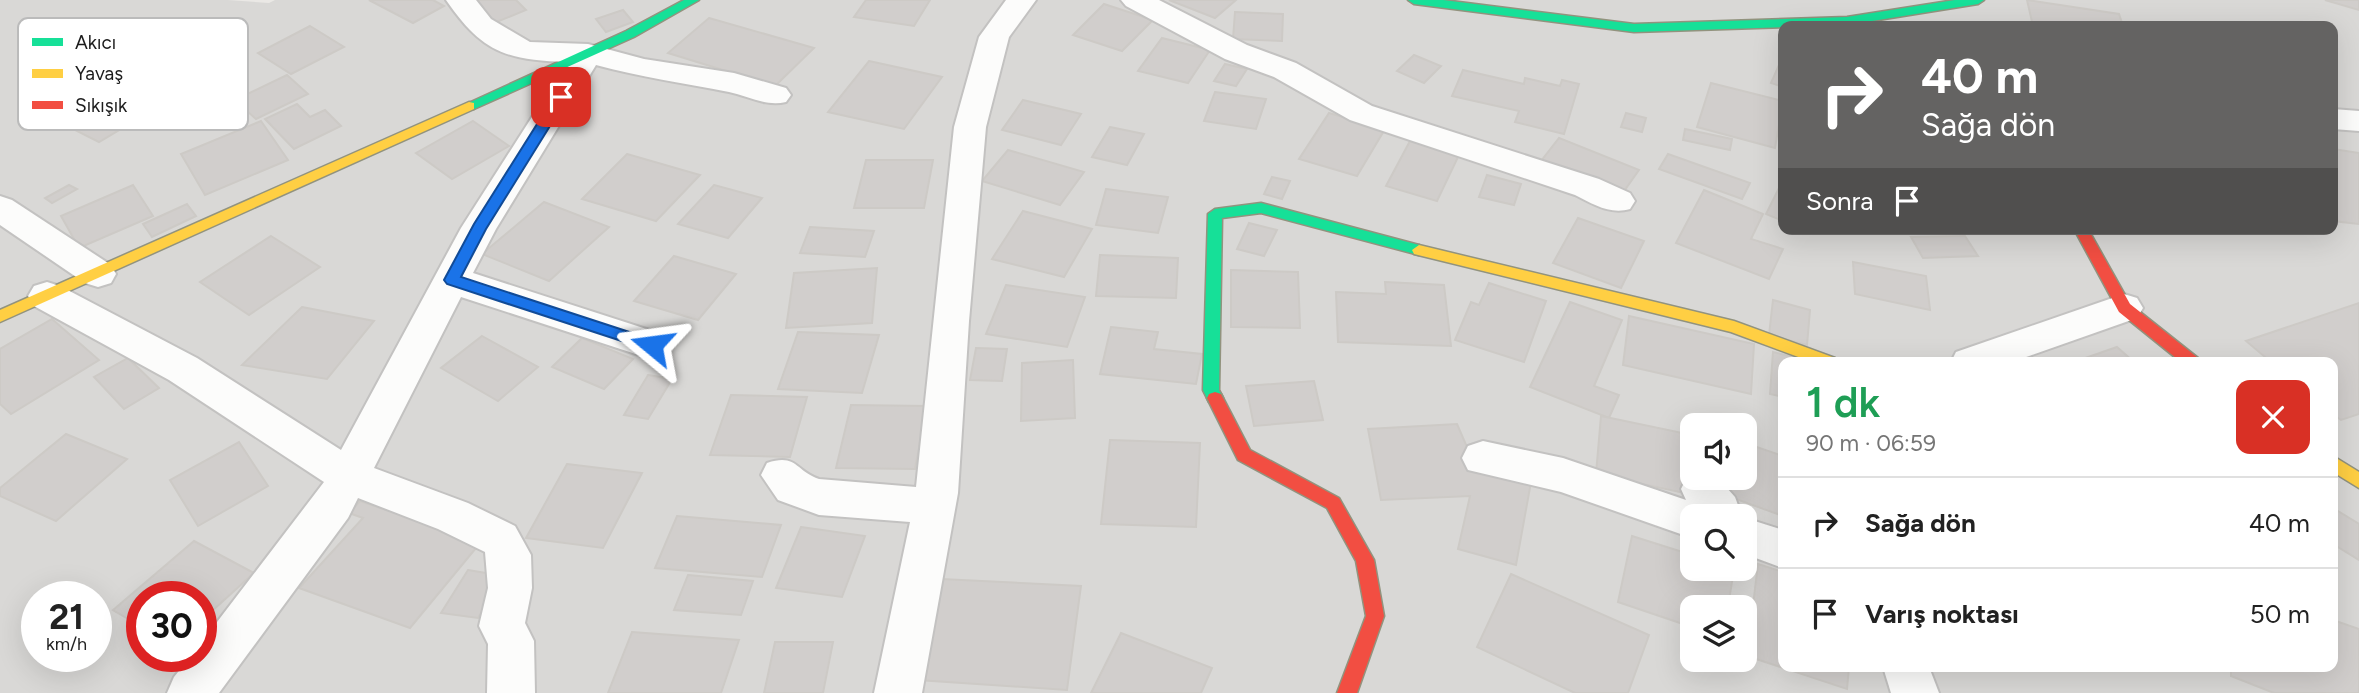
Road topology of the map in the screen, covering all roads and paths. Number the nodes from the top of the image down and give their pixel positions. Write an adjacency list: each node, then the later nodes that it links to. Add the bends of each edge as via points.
1 (461, 0): 9 (street, via 480,25 524,51)
2 (693, 0): 9 (street)
3 (1021, 0): 31 (street, via 994,37 970,127)
4 (1136, 0): 13 (street, via 1236,52 1285,70 1361,113)
5 (1414, 0): 8 (street, via 1634,28)
6 (1968, 5): 7 (street)
7 (1847, 21)
8 (1778, 23)
9 (588, 53): 10 (street); 16 (street); 17 (street, via 479,228)
10 (775, 95)
11 (2338, 119): 12 (street)
12 (2359, 121)
13 (1618, 201)
14 (0, 208): 16 (street)
15 (2084, 235): 19 (street)
16 (98, 274): 18 (street)
17 (452, 280): 21 (street); 28 (street)
18 (47, 296): 20 (street); 28 (street, via 183,369)
19 (2124, 308): 23 (street); 24 (street)
20 (0, 316)
21 (652, 345)
22 (1815, 357): 38 (street, via 1734,327 1261,208 1215,214 1211,390 1244,454 1333,503 1366,560 1375,617)
23 (1984, 357)
24 (2186, 357)
25 (1483, 458): 30 (street)
26 (2338, 466): 29 (street)
27 (782, 475): 31 (street, via 793,488 819,497)
28 (348, 477): 35 (street, via 333,505); 36 (street, via 453,516 500,539 509,555 510,588 502,626 511,641)
29 (2359, 481)
30 (1688, 504)
31 (934, 506): 37 (street)
32 (1757, 540): 33 (street)
33 (1778, 547)
34 (1908, 672): 39 (street)
35 (191, 693)
36 (511, 693)
37 (898, 693)
38 (1346, 693)
39 (1915, 693)

